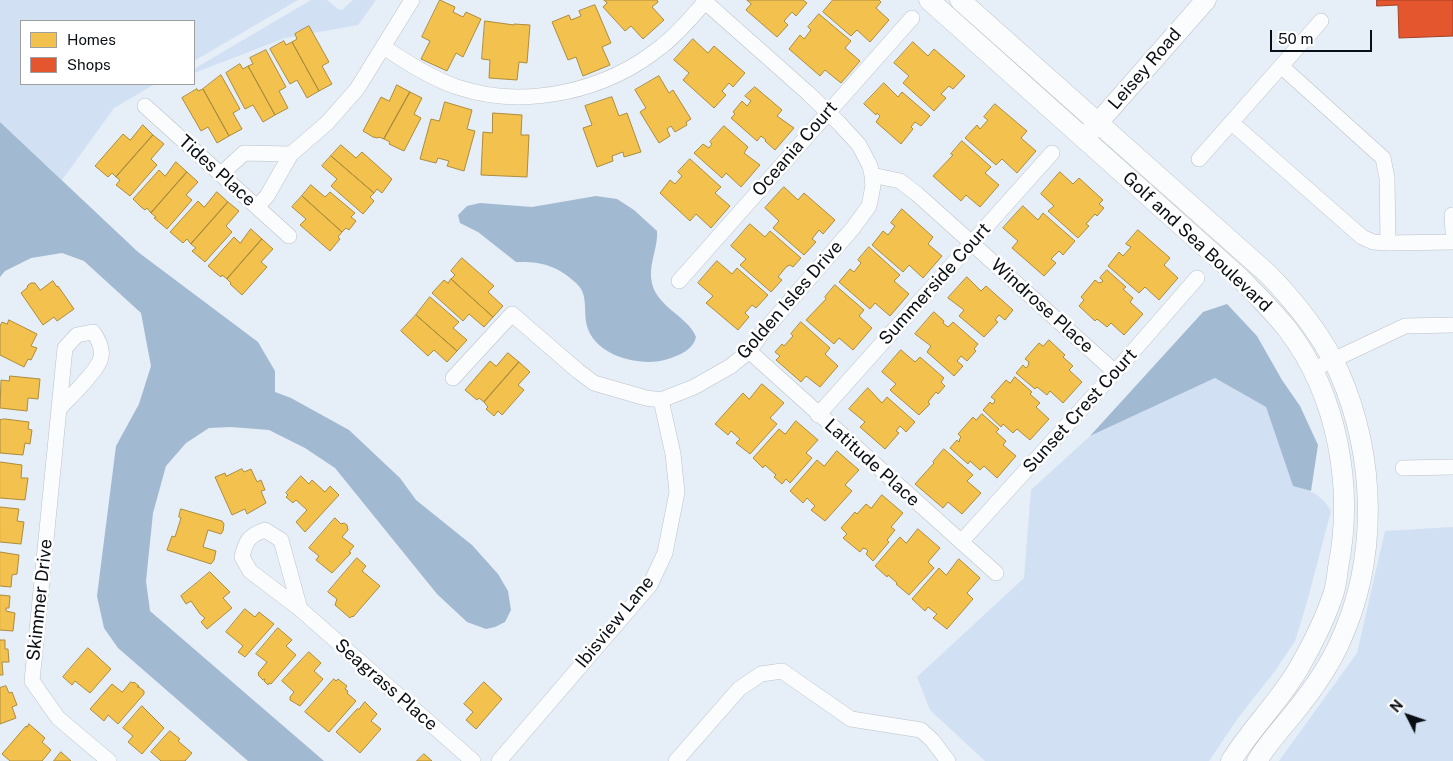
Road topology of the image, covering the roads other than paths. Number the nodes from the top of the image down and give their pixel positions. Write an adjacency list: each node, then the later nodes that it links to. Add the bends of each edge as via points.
1 (412, 0): 8 (street)
2 (929, 0): 14 (street, Golf and Sea Boulevard)
3 (960, 0): 12 (street, Golf and Sea Boulevard)
4 (1206, 0): 12 (street, Leisey Road)
5 (705, 1): 8 (street, via 663,46 618,74 568,92 537,96 484,94 427,74); 11 (street, Golden Isles Drive)
6 (912, 18): 11 (street, Oceania Court)
7 (1321, 21): 9 (street)
8 (384, 48): 16 (street, via 345,103)
9 (1281, 66): 13 (street); 26 (street, via 1383,158 1387,178)
10 (145, 106): 18 (street, Tides Place)
11 (828, 112): 19 (street, Golden Isles Drive, via 859,145); 28 (street, Oceania Court)
12 (1098, 123): 14 (street, Leisey Road); 31 (street, Golf and Sea Boulevard, via 1268,274 1295,302)
13 (1232, 123): 17 (street); 26 (street, via 1362,237)
14 (1085, 138): 32 (street, Golf and Sea Boulevard, via 1265,303 1288,331)
15 (1052, 153): 25 (street, Summerside Court)
16 (291, 154): 18 (street, via 244,153); 20 (street)
17 (1199, 159)
18 (221, 174): 20 (street, Tides Place)
19 (872, 175): 25 (street, Windrose Place, via 900,181); 30 (street, Golden Isles Drive, via 869,206 854,228)
20 (257, 207): 23 (street, Tides Place)
21 (1452, 215): 22 (street)
22 (1453, 232)
23 (289, 236)
24 (1453, 242): 26 (street)
25 (972, 243): 33 (street, Windrose Place); 37 (street, Summerside Court)
26 (1388, 244)
27 (1197, 278): 33 (street, Sunset Crest Court)
28 (679, 281)
29 (1453, 325): 31 (street, via 1405,326)
30 (749, 351): 35 (street, Golden Isles Drive, via 731,366 694,387); 37 (street, Latitude Place)
31 (1332, 360): 32 (street); 49 (street, Golf and Sea Boulevard, via 1357,421 1365,464 1368,508 1364,558 1353,610 1339,645 1310,692)
32 (1312, 370): 48 (street, Golf and Sea Boulevard, via 1334,424 1345,501 1343,546 1333,596 1299,668)
33 (1115, 372): 40 (street, Sunset Crest Court)
34 (452, 378): 35 (street, via 512,314 594,383)
35 (661, 400): 45 (street, Ibisview Lane, via 673,454 677,492 665,553 650,586)
36 (59, 409): 36 (street, Skimmer Drive, via 102,356 99,340 92,332 77,335 66,348); 43 (street, Skimmer Drive, via 32,681 58,718)
37 (818, 415): 40 (street, Latitude Place)
38 (1453, 467): 39 (street)
39 (1404, 468)
40 (961, 542): 41 (street, Latitude Place)
41 (996, 573)
42 (300, 609): 42 (street, Seagrass Place, via 281,540 265,530 255,534 246,542 242,557 250,571); 44 (street, Seagrass Place)
43 (109, 761)
44 (473, 761)
45 (499, 761)
46 (676, 761): 47 (street, via 739,689 762,674 782,671 851,718 921,730)
47 (947, 761)
48 (1231, 761)
49 (1257, 761)

